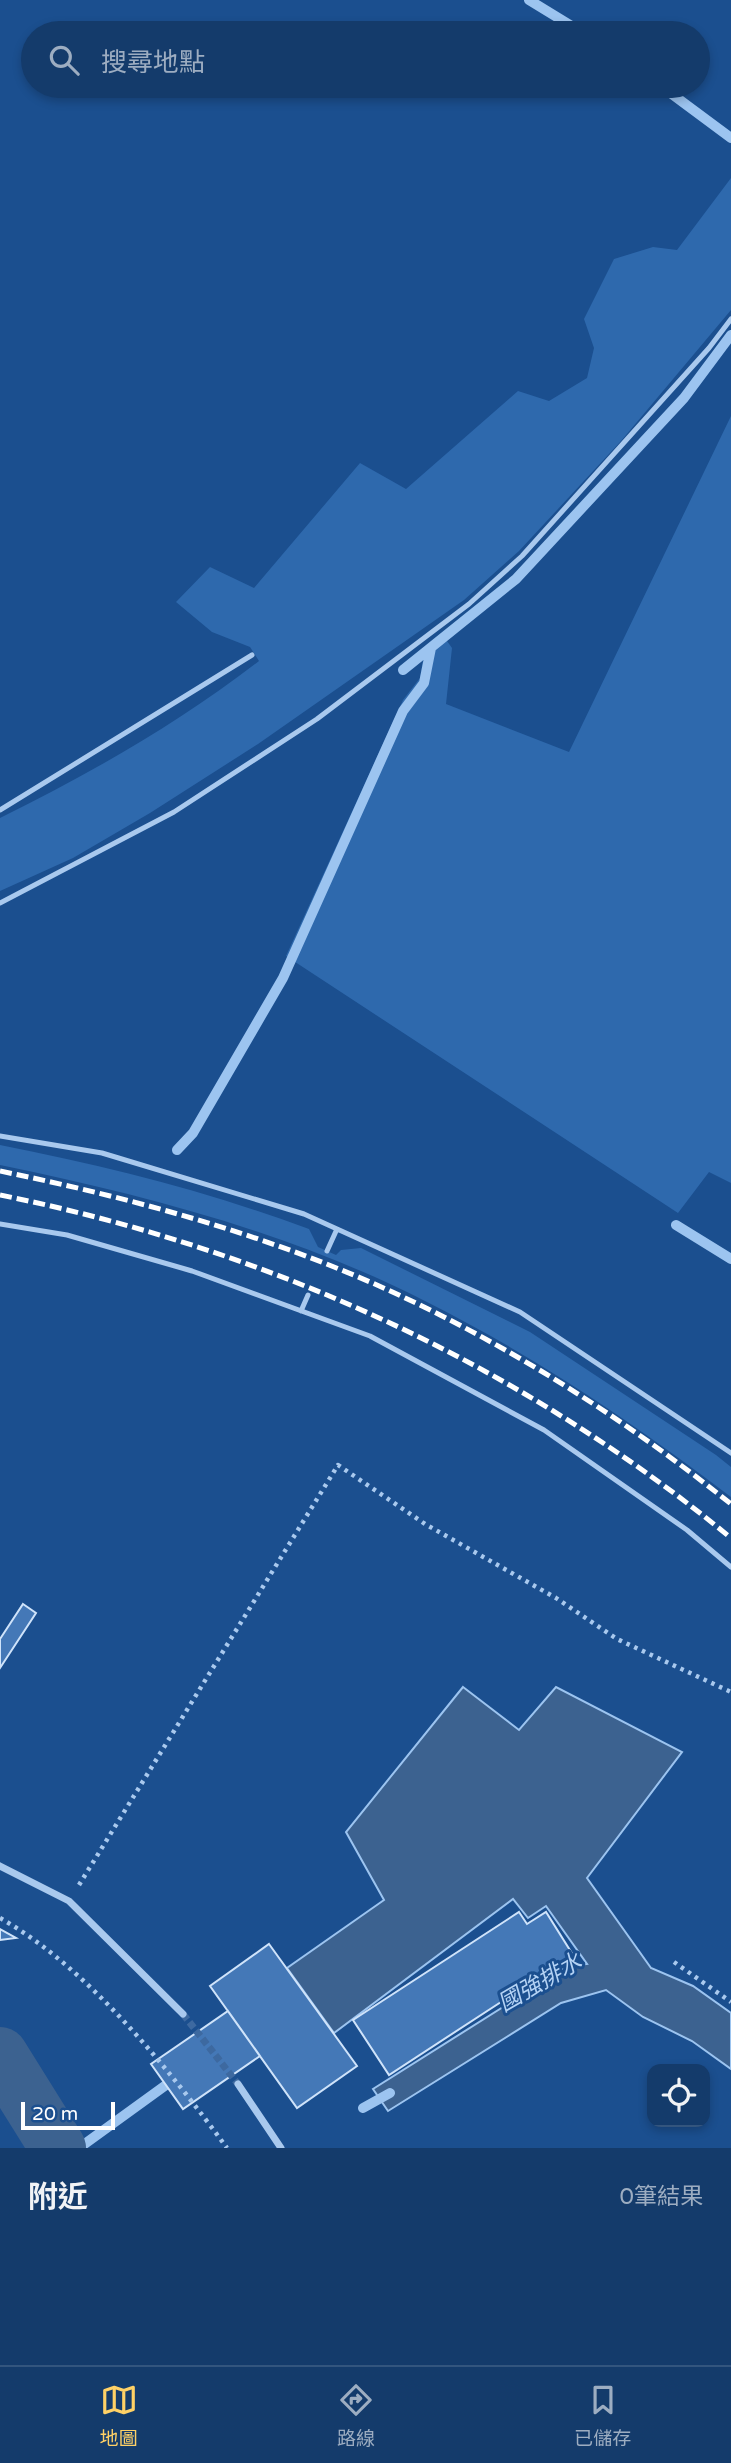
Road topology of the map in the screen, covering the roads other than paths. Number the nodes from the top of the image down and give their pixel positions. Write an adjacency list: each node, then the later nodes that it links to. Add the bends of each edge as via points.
1 (731, 319): 4 (lane, via 522,556 468,604 317,719 174,812)
2 (252, 655): 3 (lane)
3 (0, 810)
4 (0, 903)
5 (0, 1136): 7 (lane, via 102,1153 304,1214)
6 (0, 1224): 10 (lane, via 67,1235 192,1271)
7 (337, 1229): 8 (lane); 11 (lane, via 520,1312)
8 (327, 1251)
9 (308, 1294): 10 (lane)
10 (301, 1311): 12 (lane, via 370,1336 544,1430 688,1530)
11 (731, 1453)
12 (731, 1567)
13 (0, 1866): 14 (street, via 69,1901)
14 (183, 2014)
15 (239, 2084): 16 (street)
16 (281, 2148)

